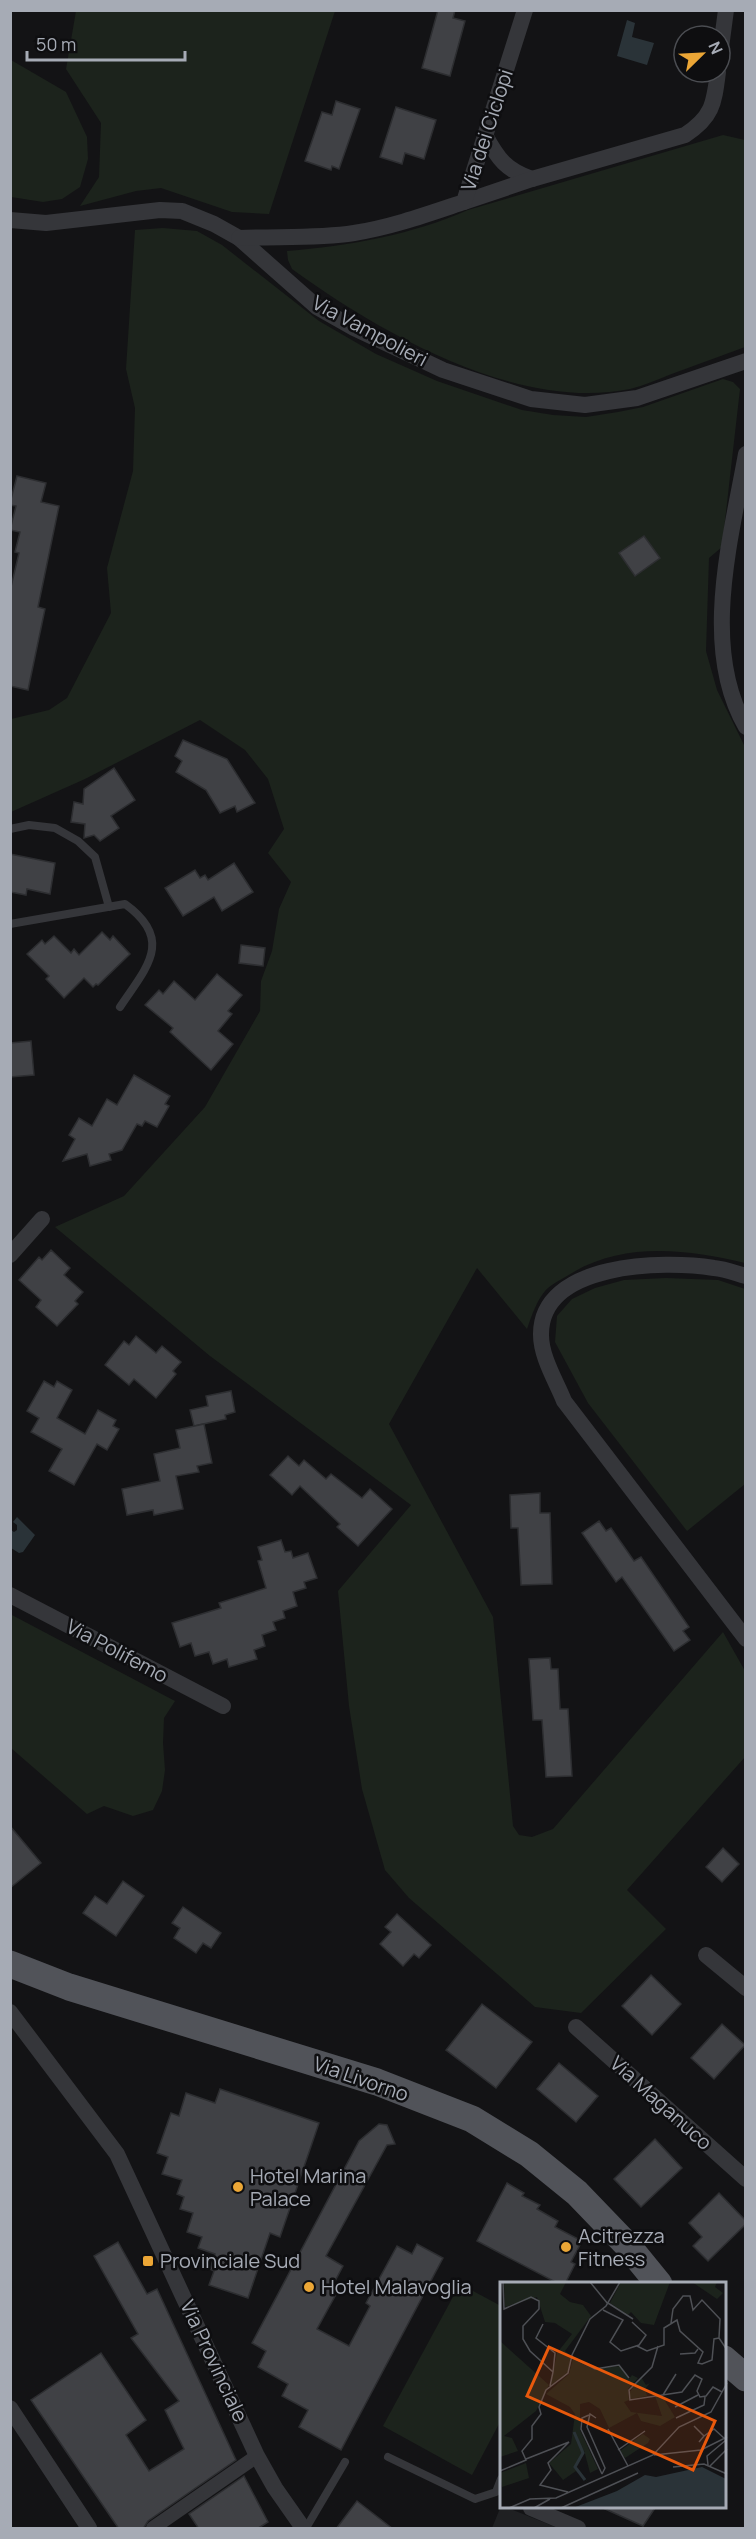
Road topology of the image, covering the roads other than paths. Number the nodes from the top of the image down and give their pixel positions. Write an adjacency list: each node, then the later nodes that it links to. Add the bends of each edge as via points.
1 (525, 10): 3 (street, Via dei Ciclopi)
2 (716, 84): 4 (street, via 709,114 685,135)
3 (485, 135): 4 (street, via 497,158 517,174); 5 (street, Via dei Ciclopi)
4 (532, 179): 5 (street)
5 (464, 202): 7 (street, Via dei Ciclopi, via 397,224 353,233)
6 (10, 220): 7 (street, Via Vampolieri, via 46,224 160,210 182,211)
7 (239, 238): 8 (street, Via Vampolieri, via 317,307 354,328 443,370 531,399 585,405 637,398)
8 (746, 361)
9 (746, 454): 10 (street, via 723,587 723,656 735,710)
10 (746, 727)
11 (10, 829): 12 (lane, via 29,825 55,828 78,841 95,857)
12 (110, 907): 13 (lane); 14 (lane, via 125,904 140,915 154,943 149,964)
13 (10, 924)
14 (120, 1007)
15 (42, 1219): 16 (street)
16 (10, 1255)
17 (746, 1276): 19 (street, via 715,1268 663,1264 619,1268 586,1279 559,1294 546,1311 541,1335 564,1401)
18 (10, 1595): 20 (street, Via Polifemo)
19 (746, 1639)
20 (223, 1706)
21 (706, 1955): 23 (street)
22 (10, 1964): 27 (main road, Via Livorno, via 69,1987 377,2082 472,2119 529,2154 577,2193)
23 (746, 1988)
24 (10, 2012): 31 (street, Via Provinciale, via 117,2154)
25 (576, 2027): 26 (street, Via Maganuco)
26 (746, 2179)
27 (657, 2282)
28 (726, 2362): 29 (main road)
29 (746, 2378)
30 (10, 2408): 36 (street)
31 (257, 2456): 37 (street); 38 (street, Via Provinciale)
32 (388, 2457): 34 (lane, via 475,2499)
33 (345, 2462): 38 (lane)
34 (498, 2493)
35 (533, 2509): 39 (street)
36 (88, 2529)
37 (153, 2529)
38 (304, 2529)
39 (578, 2529)

